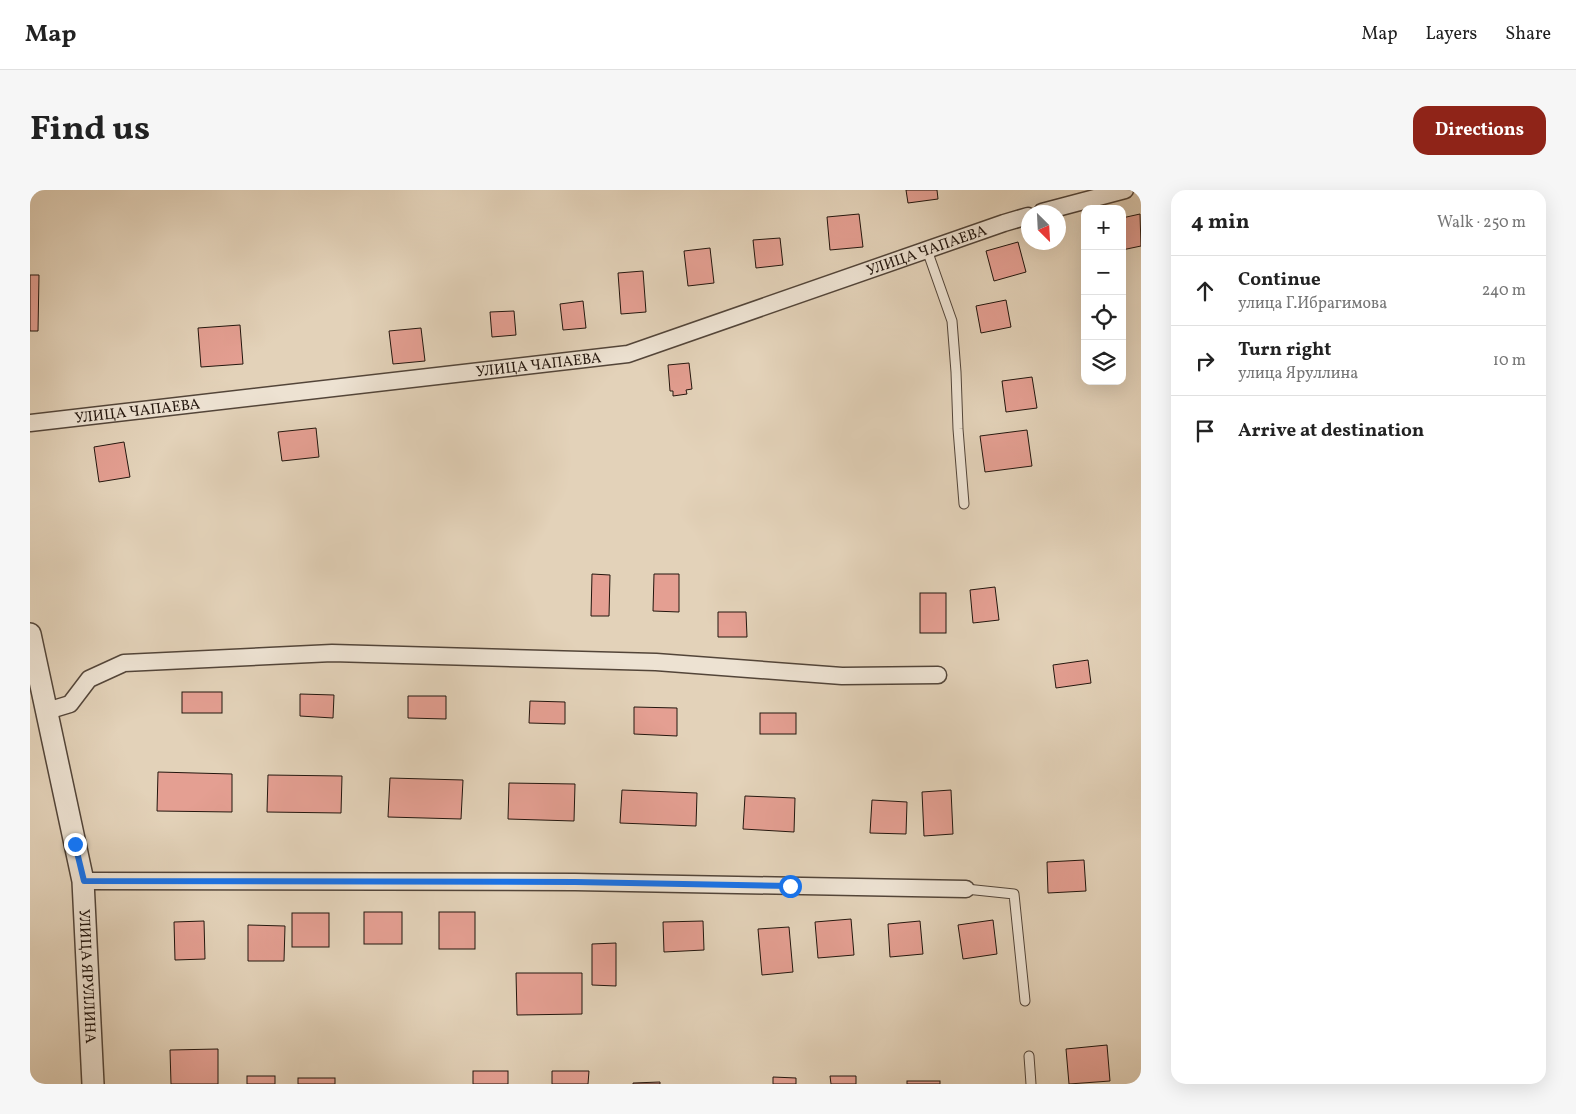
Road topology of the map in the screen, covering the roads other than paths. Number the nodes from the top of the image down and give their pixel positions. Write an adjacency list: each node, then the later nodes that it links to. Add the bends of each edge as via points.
1 (1125, 190): 2 (street)
2 (1066, 206)
3 (1021, 218): 4 (street, УЛИЦА ЧАПАЕВА)
4 (927, 250): 5 (street, УЛИЦА ЧАПАЕВА, via 628,354); 6 (lane, via 952,320)
5 (30, 423)
6 (964, 504)
7 (30, 634): 9 (street, УЛИЦА ЯРУЛЛИНА)
8 (938, 675): 9 (street, via 842,676 656,662 332,653 124,663 90,679 70,704)
9 (47, 711): 10 (street, УЛИЦА ЯРУЛЛИНА)
10 (84, 881): 11 (street, via 575,882); 14 (street, УЛИЦА ЯРУЛЛИНА)
11 (966, 889): 12 (lane, via 1014,894)
12 (1025, 1001)
13 (1029, 1056): 15 (lane)
14 (93, 1084)
15 (1031, 1084)

